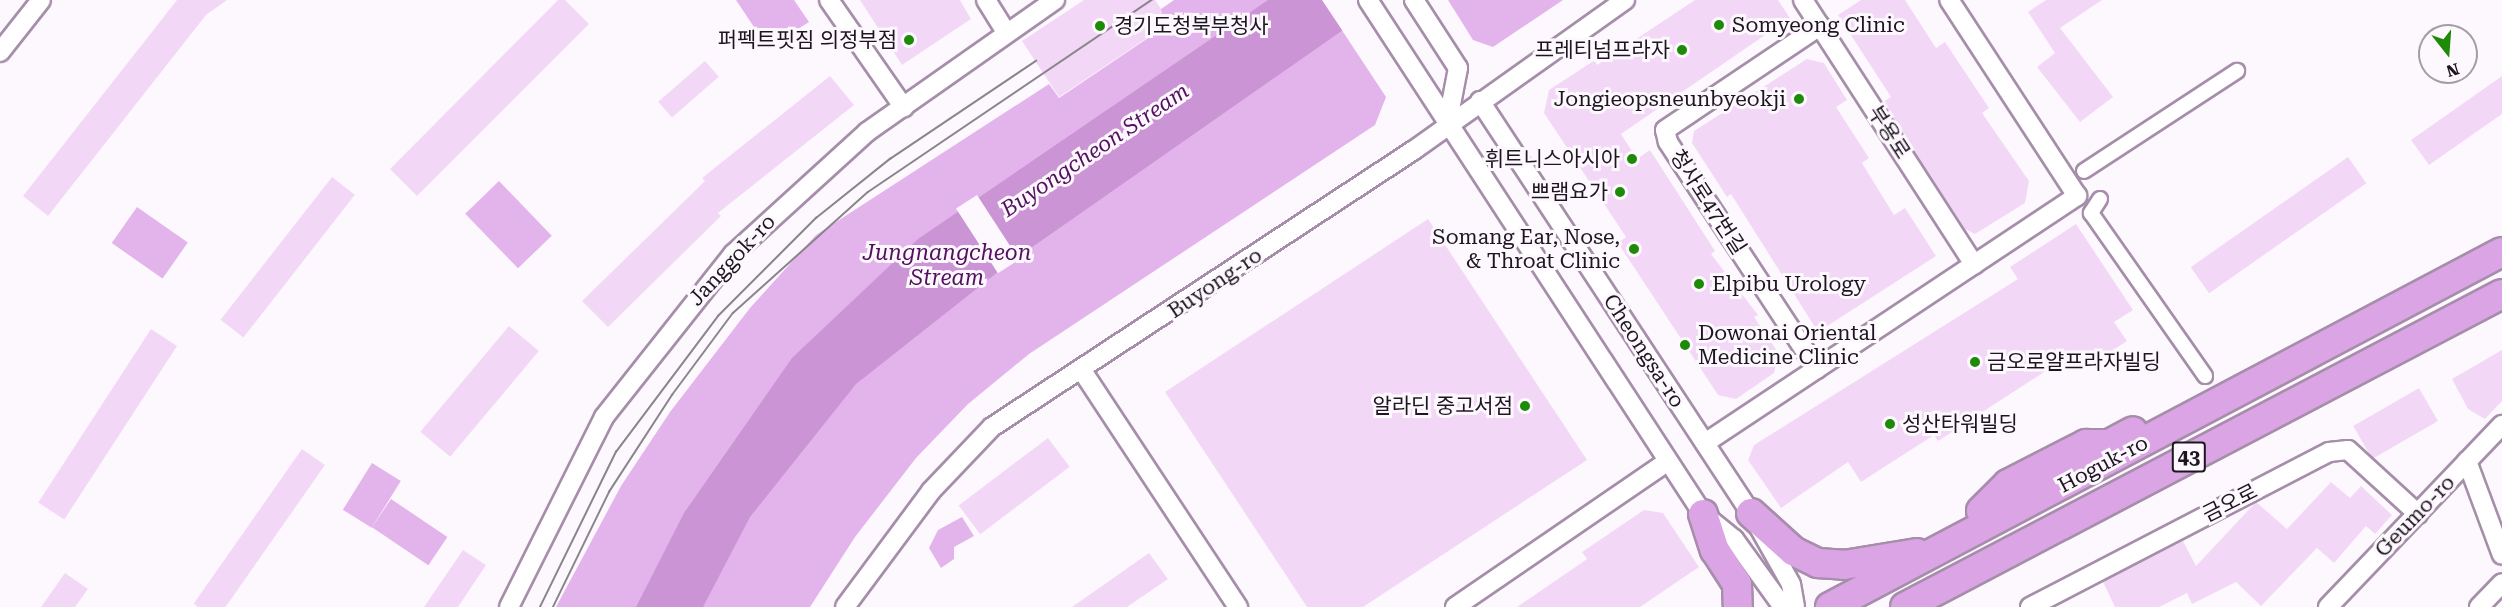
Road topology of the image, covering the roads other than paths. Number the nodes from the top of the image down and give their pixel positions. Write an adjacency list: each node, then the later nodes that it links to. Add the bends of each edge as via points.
1 (41, 0): 12 (street)
2 (830, 0): 15 (street)
3 (986, 0): 11 (street)
4 (1055, 0): 11 (street, Janggok-ro)
5 (1368, 0): 16 (street, Cheongsa-ro)
6 (1414, 0): 16 (street, via 1458,68)
7 (1625, 0): 14 (street, Buyong-ro)
8 (1803, 0): 10 (street, 부용로)
9 (1949, 0): 20 (street, via 2077,196)
10 (1820, 26): 20 (street, 부용로); 24 (street, 청사로47번길, via 1665,130 1668,142)
11 (1006, 32): 15 (street, Janggok-ro)
12 (0, 52)
13 (2237, 71): 17 (street)
14 (1480, 101): 16 (street, Buyong-ro); 29 (street, Cheongsa-ro)
15 (904, 108): 39 (street, Janggok-ro, via 867,132 790,199 701,290 604,417)
16 (1447, 125): 25 (street, Buyong-ro); 30 (street, Cheongsa-ro)
17 (2084, 171)
18 (2100, 199): 26 (street, via 2091,213)
19 (2502, 252): 27 (main road, Hoguk-ro / 43)
20 (1974, 264): 24 (street)
21 (2502, 294): 23 (main road, Hoguk-ro / 43)
22 (2502, 298): 23 (main road)
23 (2474, 309): 47 (main road, Hoguk-ro / 43)
24 (1817, 369): 29 (street)
25 (1083, 372): 40 (street, Buyong-ro, via 992,427 931,491); 41 (street)
26 (2205, 376)
27 (2192, 417): 35 (main road, Hoguk-ro / 43); 36 (main road, via 2160,417 2109,444 2086,444 2008,484 1981,511)
28 (2502, 425): 31 (street, Geumo-ro)
29 (1705, 443): 32 (street, Cheongsa-ro)
30 (1668, 460): 33 (street, Cheongsa-ro); 42 (street)
31 (2467, 461): 34 (street, Geumo-ro); 37 (street)
32 (1751, 513): 36 (main road, via 1793,551 1818,563 1844,565); 45 (street, Cheongsa-ro, via 1791,584)
33 (1703, 514): 43 (main road, via 1715,550 1737,584); 44 (street, Cheongsa-ro, via 1734,539)
34 (2418, 514): 48 (street, 금오로, via 2348,450 2329,452); 49 (street, Geumo-ro)
35 (1936, 551): 36 (main road); 46 (main road, Hoguk-ro / 43)
36 (1895, 555)
37 (2502, 555)
38 (2502, 583): 50 (street)
39 (509, 607)
40 (845, 607)
41 (1238, 607)
42 (1455, 607)
43 (1738, 607)
44 (1783, 607)
45 (1795, 607)
46 (1830, 607)
47 (1905, 607)
48 (2030, 607)
49 (2328, 607)
50 (2479, 607)

